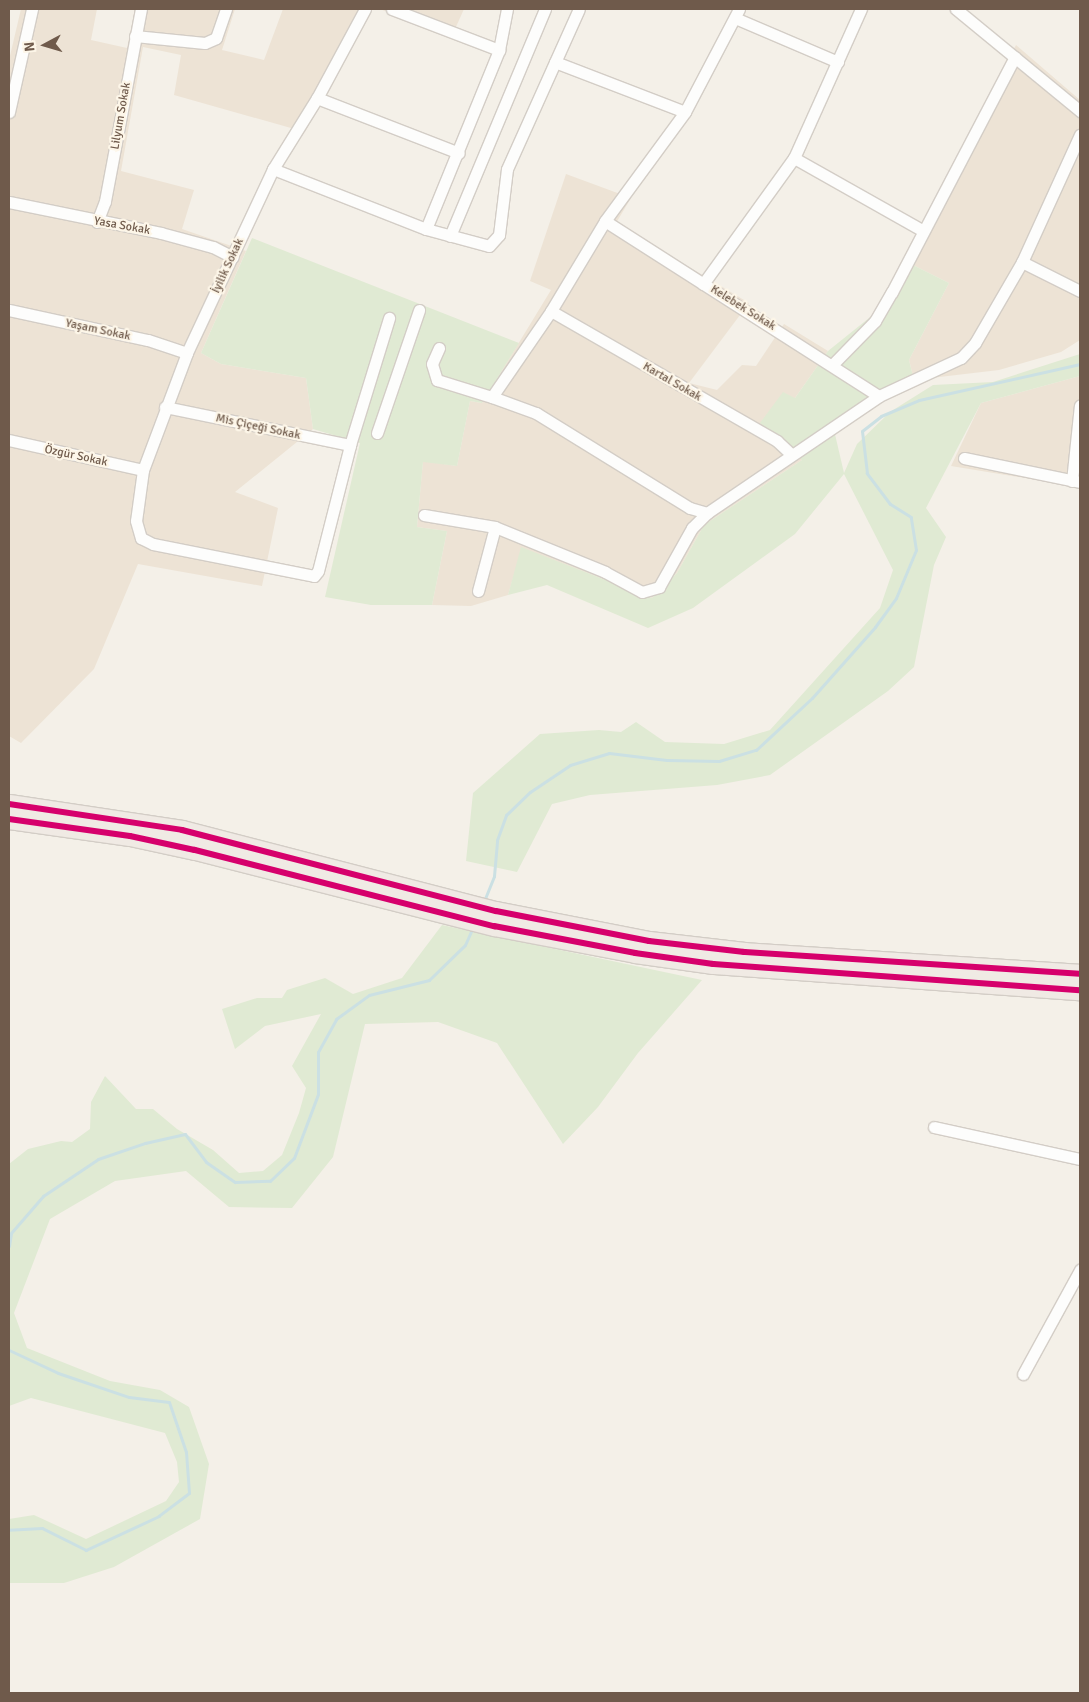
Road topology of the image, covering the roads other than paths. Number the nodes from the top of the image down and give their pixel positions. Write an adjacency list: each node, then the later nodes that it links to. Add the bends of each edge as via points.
1 (32, 9): 19 (street)
2 (141, 9): 12 (street, Lilyum Sokak)
3 (226, 9): 12 (street, via 216,38 205,44)
4 (365, 9): 17 (street, İyilik Sokak)
5 (392, 9): 13 (street)
6 (507, 9): 13 (street)
7 (545, 9): 30 (street)
8 (578, 9): 15 (street)
9 (861, 9): 16 (street)
10 (956, 9): 14 (street)
11 (737, 13): 16 (street); 20 (street)
12 (135, 36): 27 (street, Lilyum Sokak, via 105,201)
13 (499, 50): 22 (street)
14 (1015, 57): 18 (street); 29 (street)
15 (555, 62): 20 (street); 30 (street, via 508,169 499,235 489,246)
16 (838, 62): 23 (street)
17 (317, 98): 22 (street); 24 (street, İyilik Sokak)
18 (1080, 111)
19 (9, 112)
20 (685, 112): 26 (street)
21 (1080, 135): 32 (street)
22 (459, 153): 28 (street)
23 (794, 158): 29 (street); 33 (street)
24 (272, 169): 28 (street); 31 (street, İyilik Sokak)
25 (9, 202): 27 (street, Yasa Sokak)
26 (605, 221): 33 (street, Kelebek Sokak); 37 (street)
27 (97, 222): 31 (street, Yasa Sokak, via 161,233 212,247)
28 (426, 229): 30 (street)
29 (922, 230): 41 (street, via 875,321)
30 (450, 236)
31 (233, 257): 40 (street, İyilik Sokak)
32 (1022, 262): 34 (street); 42 (street, via 975,343 961,358)
33 (703, 284): 41 (street, Kelebek Sokak)
34 (1080, 291)
35 (9, 310): 40 (street, Yaşam Sokak, via 148,340)
36 (419, 310): 46 (street)
37 (551, 311): 43 (street); 49 (street, Kartal Sokak, via 777,441)
38 (389, 318): 48 (street)
39 (439, 348): 43 (street, via 432,364 437,380)
40 (187, 353): 45 (street, İyilik Sokak)
41 (832, 364): 42 (street, Kelebek Sokak)
42 (879, 396): 49 (street)
43 (492, 397): 53 (street, via 536,413 690,508)
44 (1080, 405): 52 (street)
45 (165, 407): 48 (street, Mis Çiçeği Sokak); 51 (street, İyilik Sokak)
46 (377, 433)
47 (9, 440): 51 (street, Özgür Sokak)
48 (350, 445): 51 (street, İyilik Sokak, via 314,576 152,544 142,538 136,521)
49 (790, 454): 53 (street)
50 (964, 458): 52 (street)
51 (143, 470)
52 (1076, 481)
53 (708, 513): 55 (street, via 692,528 659,588 642,592 605,572)
54 (424, 516): 55 (street)
55 (495, 527): 56 (street)
56 (478, 591)
57 (9, 804): 59 (highway, via 182,830)
58 (9, 819): 59 (highway, via 194,850)
59 (460, 910): 60 (highway)
60 (495, 919): 61 (highway, via 744,952); 62 (highway, via 586,945 713,964)
61 (1080, 974)
62 (1080, 990)
63 (934, 1127): 64 (street)
64 (1080, 1159)
65 (1080, 1270): 66 (street)
66 (1023, 1374)

